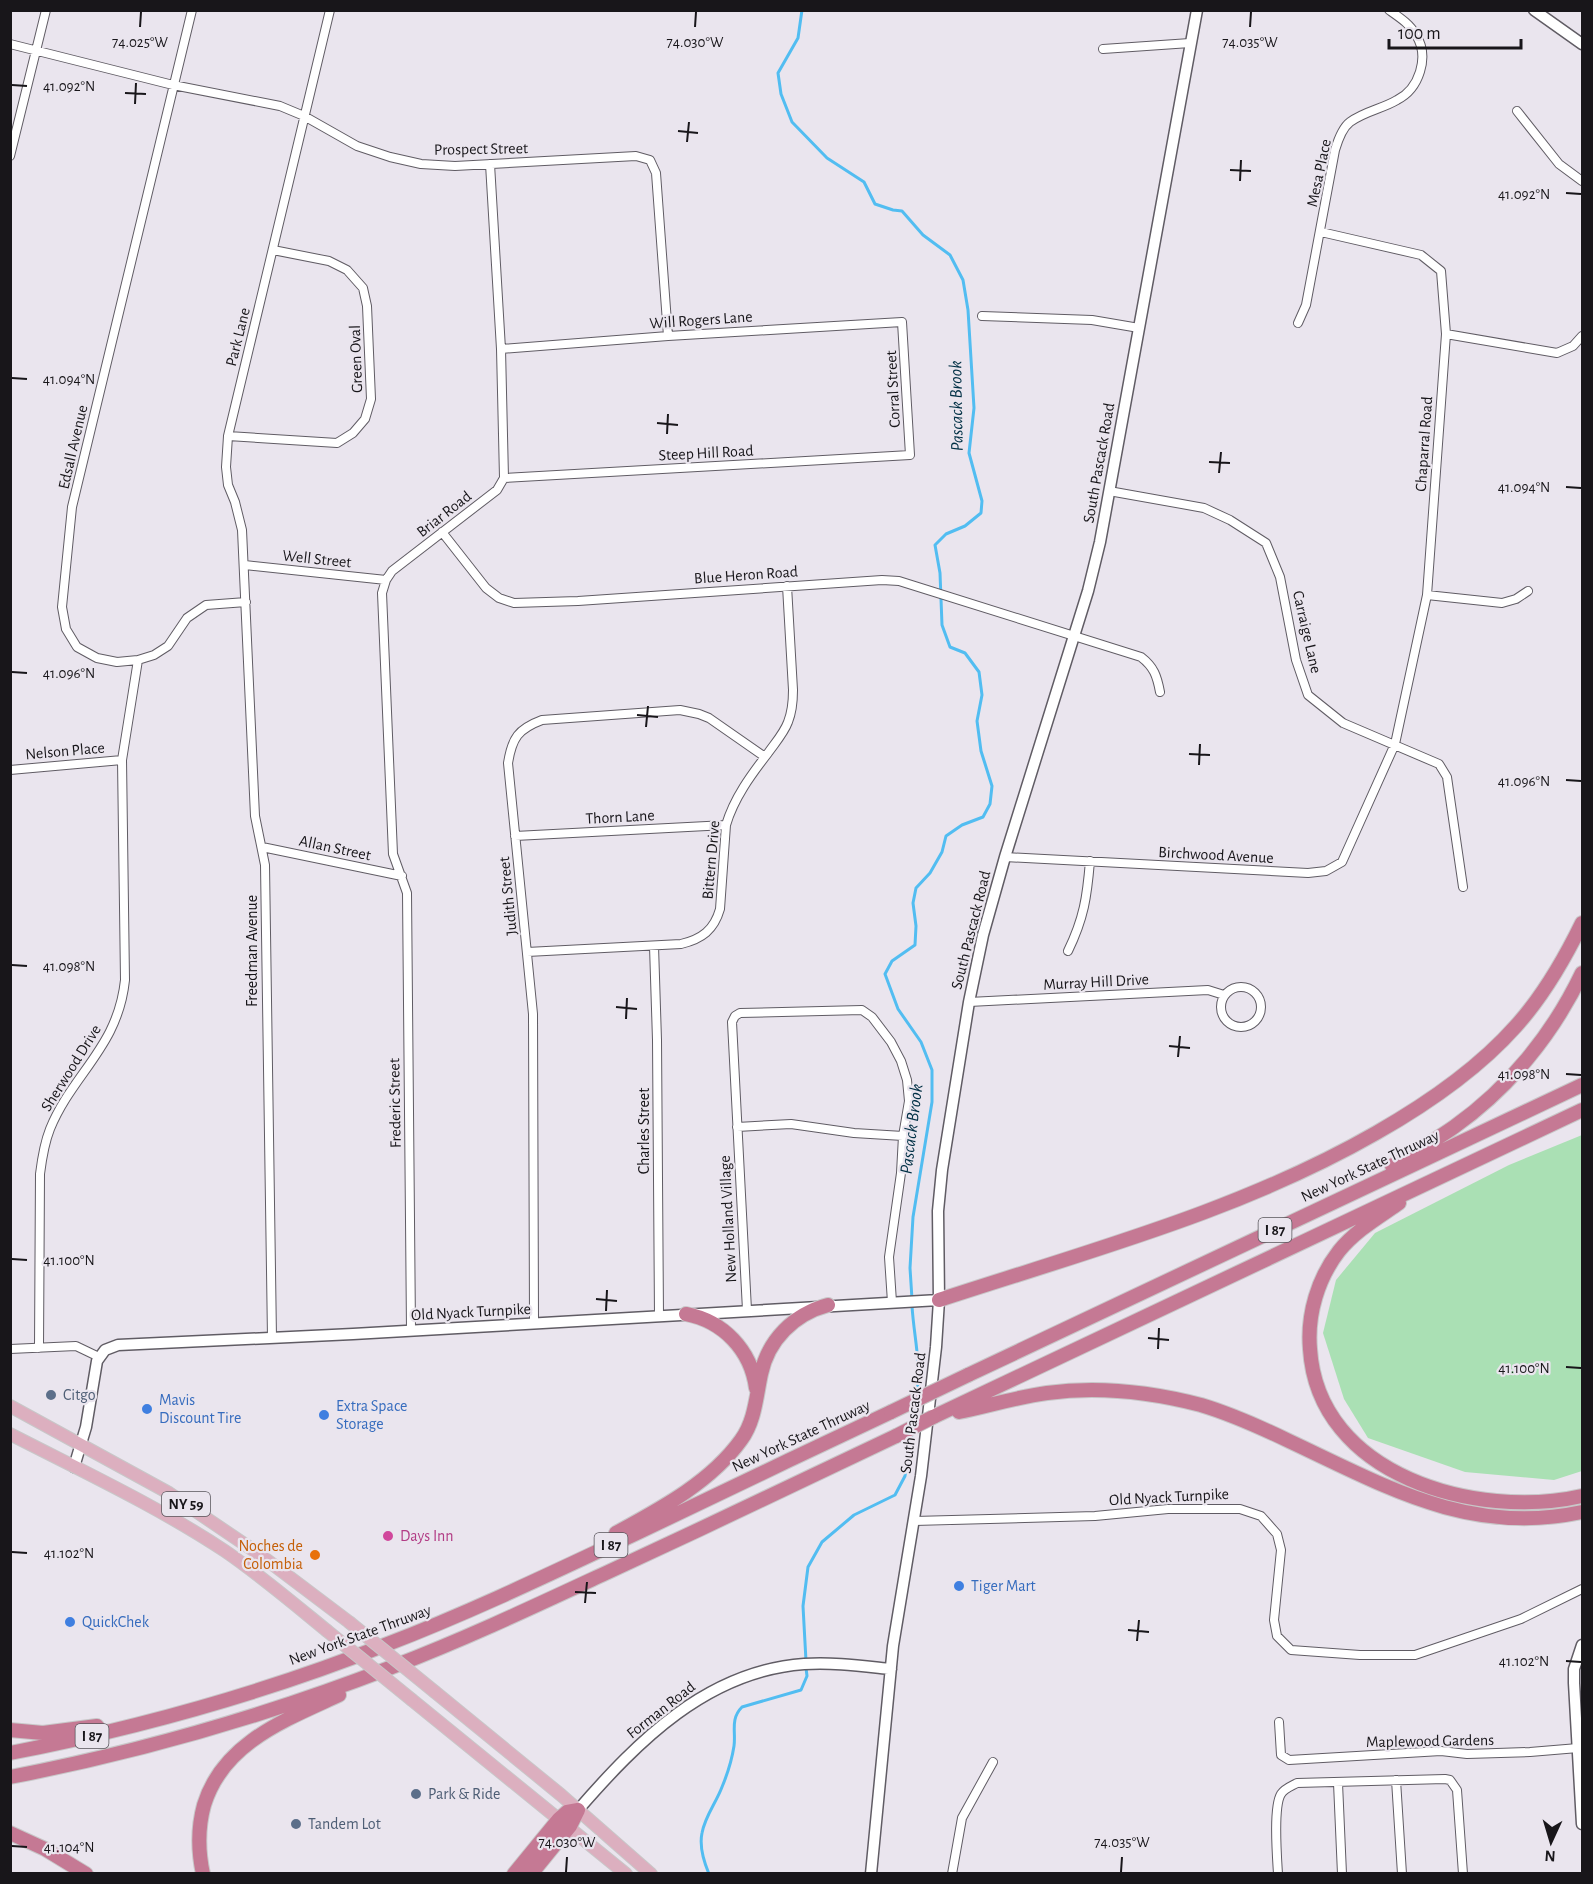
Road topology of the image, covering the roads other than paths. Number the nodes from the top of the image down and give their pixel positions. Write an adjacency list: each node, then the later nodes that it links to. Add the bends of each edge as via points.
1 (46, 10): 11 (street)
2 (192, 10): 12 (street, Edsall Avenue)
3 (330, 10): 14 (street, Park Lane)
4 (1197, 10): 7 (street, South Pascack Road)
5 (1389, 10): 18 (street, Mesa Place, via 1418,37 1420,75 1411,90 1398,100 1348,123 1335,150)
6 (1533, 10): 9 (street)
7 (1190, 43): 10 (street); 23 (street, South Pascack Road)
8 (10, 44): 11 (street, Prospect Street)
9 (1582, 44)
10 (1103, 49)
11 (37, 50): 12 (street, Prospect Street); 15 (street)
12 (174, 86): 14 (street, Prospect Street, via 280,106); 40 (street, Edsall Avenue, via 72,507 62,607 66,629 77,647 97,658 117,662)
13 (1516, 111): 17 (street, via 1559,164)
14 (304, 116): 16 (street, Prospect Street, via 357,146 390,157 422,164); 19 (street, Park Lane)
15 (10, 156)
16 (490, 164): 25 (street, Prospect Street, via 636,156 650,160 656,173); 27 (street)
17 (1582, 181)
18 (1321, 232): 22 (street, Mesa Place, via 1306,305); 24 (street, Chaparral Road, via 1421,255 1433,264 1441,271)
19 (273, 250): 28 (street, Park Lane); 28 (street, Green Oval, via 329,261 347,270 363,288 371,399 366,419 337,443)
20 (982, 316): 23 (street, via 1092,320)
21 (902, 322): 25 (street, Will Rogers Lane); 29 (street, Corral Street)
22 (1298, 323)
23 (1139, 328): 31 (street, South Pascack Road)
24 (1446, 334): 26 (street, via 1557,353 1573,346); 37 (street, Chaparral Road)
25 (668, 336): 27 (street, Will Rogers Lane)
26 (1582, 336)
27 (501, 349): 30 (street)
28 (228, 436): 33 (street, Park Lane, via 228,485 242,530)
29 (910, 455): 30 (street, Steep Hill Road)
30 (504, 478): 32 (street, Briar Road, via 497,490)
31 (1109, 491): 39 (street, South Pascack Road, via 1100,542); 42 (street, Carraige Lane, via 1204,508 1266,543 1280,577 1296,660 1308,695 1343,723)
32 (442, 532): 34 (street, Briar Road); 35 (street, Blue Heron Road, via 486,588 514,603)
33 (245, 565): 34 (street, Well Street); 38 (street, Freedman Avenue)
34 (386, 580): 51 (street, via 382,592 393,854)
35 (787, 586): 39 (street, Blue Heron Road, via 899,580); 43 (street, Bittern Drive, via 792,707 788,722)
36 (1528, 591): 37 (street, via 1502,603)
37 (1427, 595): 42 (street, Chaparral Road)
38 (246, 602): 40 (street, via 206,605 187,618 168,646); 48 (street, Freedman Avenue, via 255,816)
39 (1074, 635): 41 (street, Blue Heron Road, via 1141,657 1152,666); 49 (street, South Pascack Road)
40 (138, 660): 44 (street, Sherwood Drive)
41 (1160, 692)
42 (1395, 744): 50 (street, Birchwood Avenue, via 1342,862 1326,871); 52 (street, Carraige Lane, via 1439,764 1447,777)
43 (765, 757): 46 (street, Bittern Drive, via 736,798); 47 (street, Judith Street, via 718,723 681,710 542,720 527,725 510,749)
44 (122, 759): 45 (street, Nelson Place); 75 (street, Sherwood Drive, via 123,1001 107,1041 63,1105 42,1152)
45 (10, 770)
46 (726, 825): 47 (street, Thorn Lane); 54 (street, Bittern Drive, via 716,922 696,940)
47 (516, 836): 56 (street, Judith Street)
48 (262, 847): 51 (street, Allan Street); 74 (street, Freedman Avenue)
49 (1005, 857): 50 (street, Birchwood Avenue); 59 (street, South Pascack Road, via 980,945)
50 (1090, 861): 55 (street, via 1086,904)
51 (402, 876): 73 (street, Frederic Street, via 407,893)
52 (1463, 887)
53 (1582, 923): 66 (highway, via 1546,987 1509,1034 1458,1080 1384,1128 1311,1168 1237,1201)
54 (654, 946): 56 (street, Bittern Drive); 71 (street, Charles Street)
55 (1068, 951)
56 (527, 952): 72 (street, Judith Street, via 533,1014)
57 (1582, 973): 65 (highway, via 1549,1031 1495,1094 1444,1134)
58 (1224, 995): 58 (street, Murray Hill Drive, via 1220,1010 1228,1023 1244,1027 1257,1019 1261,1004 1253,990 1238,986); 59 (street, Murray Hill Drive, via 1208,990)
59 (969, 1002): 66 (street, South Pascack Road, via 942,1170 938,1211)
60 (1582, 1085): 65 (highway, New York State Thruway / I 87)
61 (1582, 1110): 64 (highway, I 87)
62 (737, 1127): 63 (street, via 791,1124); 63 (street, New Holland Village, via 732,1022 735,1016 856,1008 872,1017 901,1061 909,1101); 69 (street, New Holland Village)
63 (903, 1136): 67 (street, New Holland Village, via 889,1257)
64 (1430, 1181): 78 (highway, I 87); 84 (highway, via 1350,1239 1326,1272 1315,1299 1309,1340 1314,1376 1323,1401 1341,1430 1364,1452 1425,1485 1498,1502)
65 (1334, 1202): 88 (highway, New York State Thruway / I 87, bridge)
66 (939, 1300): 67 (street, Old Nyack Turnpike); 86 (street, South Pascack Road)
67 (898, 1302): 68 (street, Old Nyack Turnpike)
68 (828, 1305): 69 (street, Old Nyack Turnpike); 80 (highway, via 799,1318 772,1346 763,1365)
69 (747, 1310): 70 (street, Old Nyack Turnpike)
70 (686, 1314): 71 (street, Old Nyack Turnpike); 80 (highway, via 718,1327 742,1350 755,1380)
71 (659, 1316): 72 (street, Old Nyack Turnpike)
72 (534, 1323): 73 (street, Old Nyack Turnpike)
73 (411, 1330): 74 (street, Old Nyack Turnpike)
74 (272, 1338): 77 (street, Old Nyack Turnpike, via 129,1343 108,1348)
75 (39, 1348): 76 (street); 77 (street, via 76,1346)
76 (10, 1349)
77 (99, 1357): 82 (street)
78 (979, 1402): 85 (highway, via 1060,1392 1154,1395 1232,1415 1449,1510 1513,1519); 89 (highway, I 87, bridge, via 933,1417 740,1511)
79 (10, 1406): 82 (main road, NY 59)
80 (754, 1413): 88 (highway, via 733,1450 681,1494)
81 (10, 1434): 83 (main road, NY 59)
82 (82, 1444): 83 (street); 102 (main road, NY 59, bridge, via 145,1478 259,1554 349,1622)
83 (74, 1467): 103 (main road, NY 59, bridge, via 183,1525 263,1578)
84 (1582, 1496)
85 (1582, 1512)
86 (914, 1521): 87 (street, Old Nyack Turnpike, via 1095,1516 1168,1509 1240,1509 1261,1516 1277,1534 1281,1550 1274,1620 1277,1636 1291,1650 1415,1655 1521,1620); 91 (street, South Pascack Road)
87 (1582, 1589)
88 (504, 1595): 92 (highway, New York State Thruway / I 87, via 345,1660)
89 (452, 1642): 98 (highway, I 87, via 353,1682 240,1719 116,1754); 107 (highway, via 284,1721 234,1754 218,1775 204,1808 199,1842)
90 (1582, 1645): 95 (street, via 1574,1670)
91 (891, 1669): 102 (street, Forman Road, via 795,1665 738,1678 688,1705 632,1752); 112 (street, South Pascack Road)
92 (173, 1715): 94 (highway, via 53,1732); 96 (highway, New York State Thruway / I 87)
93 (1279, 1722): 95 (street, Maplewood Gardens, via 1281,1755 1289,1760)
94 (10, 1730)
95 (1578, 1748): 101 (street)
96 (10, 1753)
97 (993, 1762): 113 (street, via 962,1818)
98 (10, 1777)
99 (1396, 1780): 100 (street); 116 (street); 117 (street, via 1445,1779 1455,1786)
100 (1338, 1782): 114 (street, via 1297,1784 1281,1794 1275,1841); 115 (street)
101 (1582, 1809): 104 (street)
102 (578, 1810): 103 (highway, via 567,1812); 111 (main road, NY 59)
103 (564, 1822): 108 (highway); 109 (highway); 110 (main road, NY 59)
104 (1582, 1824)
105 (10, 1833): 106 (highway)
106 (86, 1874)
107 (203, 1874)
108 (514, 1874)
109 (531, 1874)
110 (626, 1874)
111 (651, 1874)
112 (871, 1874)
113 (952, 1874)
114 (1278, 1874)
115 (1342, 1874)
116 (1402, 1874)
117 (1463, 1874)

